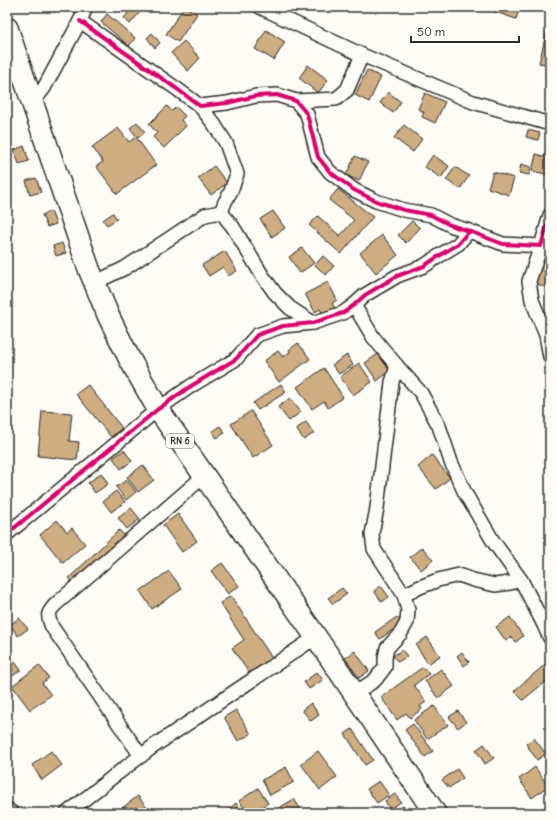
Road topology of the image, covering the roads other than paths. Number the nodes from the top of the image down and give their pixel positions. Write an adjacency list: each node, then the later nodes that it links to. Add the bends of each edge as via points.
1 (86, 7): 3 (street)
2 (263, 8): 5 (street)
3 (80, 21): 7 (street, via 44,88); 8 (street)
4 (7, 28): 7 (main road, RN 6)
5 (362, 55): 6 (street, via 347,90 336,99); 9 (street, via 473,102)
6 (296, 101): 8 (street, via 277,95 256,96); 12 (street, via 307,114 318,157 330,172 354,190 376,201 431,215)
7 (33, 102): 14 (main road, RN 6)
8 (200, 106): 10 (street, via 226,143 237,174)
9 (550, 124)
10 (221, 212): 14 (street, via 205,215 125,268); 16 (street, via 233,226 275,294 290,308)
11 (550, 216): 13 (street)
12 (469, 231): 13 (street, via 503,244); 15 (street, via 458,244 424,266 397,276 365,295)
13 (541, 246): 17 (street, via 529,281 532,300 546,335)
14 (94, 283): 19 (main road, RN 6, via 129,358)
15 (354, 305): 16 (street, via 343,313); 18 (street, via 373,337)
16 (313, 323): 19 (street, via 283,326 257,335 236,359)
17 (550, 357)
18 (397, 366): 22 (street, via 421,393 440,426 451,462 465,493 493,541); 23 (street, via 392,382 372,534 374,549)
19 (158, 409): 20 (main road, RN 6); 21 (street)
20 (204, 476): 24 (main road, RN 6); 27 (street, via 56,604 48,616 52,627)
21 (7, 534)
22 (521, 580): 23 (street, via 495,585 459,575 438,580); 25 (street)
23 (404, 595): 26 (street, via 408,610 407,622 401,634 387,648 385,667 375,680)
24 (316, 637): 26 (main road, RN 6); 27 (street)
25 (550, 638)
26 (354, 694): 31 (main road, RN 6)
27 (141, 756): 30 (street)
28 (7, 809): 29 (street)
29 (12, 813)
30 (68, 813)
31 (435, 813)

